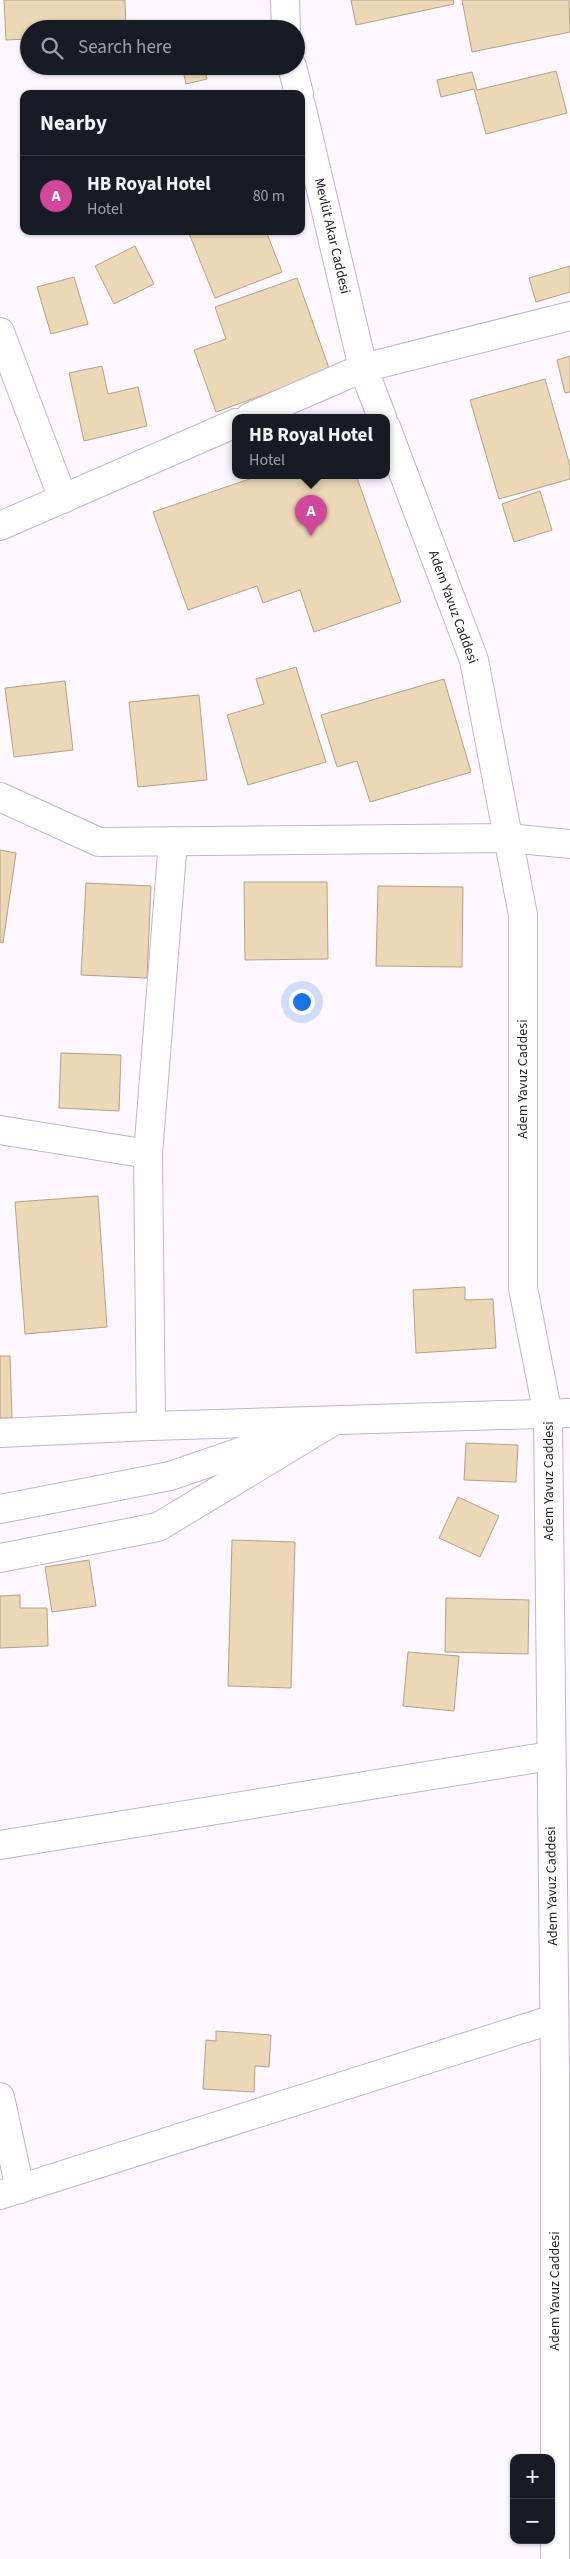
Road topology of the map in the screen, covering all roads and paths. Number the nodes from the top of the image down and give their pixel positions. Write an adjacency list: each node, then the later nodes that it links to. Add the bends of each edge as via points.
1 (285, 0): 2 (street)
2 (286, 20)
3 (294, 75): 4 (street)
4 (298, 90)
5 (305, 122): 8 (street, Mevlüt Akar Caddesi)
6 (570, 316): 8 (street)
7 (0, 332): 13 (street)
8 (363, 368): 9 (street); 10 (street)
9 (257, 414)
10 (381, 414)
11 (232, 425): 13 (street)
12 (390, 438): 16 (street, Adem Yavuz Caddesi, via 474,660)
13 (63, 499): 14 (street)
14 (0, 526)
15 (0, 797): 17 (street, via 99,842)
16 (508, 838): 17 (street); 18 (street); 21 (street, Adem Yavuz Caddesi, via 523,915 523,1288)
17 (173, 841): 20 (street)
18 (570, 844)
19 (0, 1130): 20 (street)
20 (148, 1154): 23 (street)
21 (559, 1414): 22 (street); 27 (street, Adem Yavuz Caddesi)
22 (333, 1421): 23 (street); 25 (street, via 170,1476); 26 (street, via 158,1527)
23 (151, 1426): 24 (street)
24 (0, 1433)
25 (0, 1509)
26 (0, 1558)
27 (550, 1756): 28 (street); 29 (street, Adem Yavuz Caddesi)
28 (0, 1845)
29 (554, 2019): 31 (street); 32 (street, Adem Yavuz Caddesi)
30 (0, 2096): 31 (street)
31 (10, 2192)
32 (562, 2387): 33 (street, Adem Yavuz Caddesi)
33 (555, 2559)

